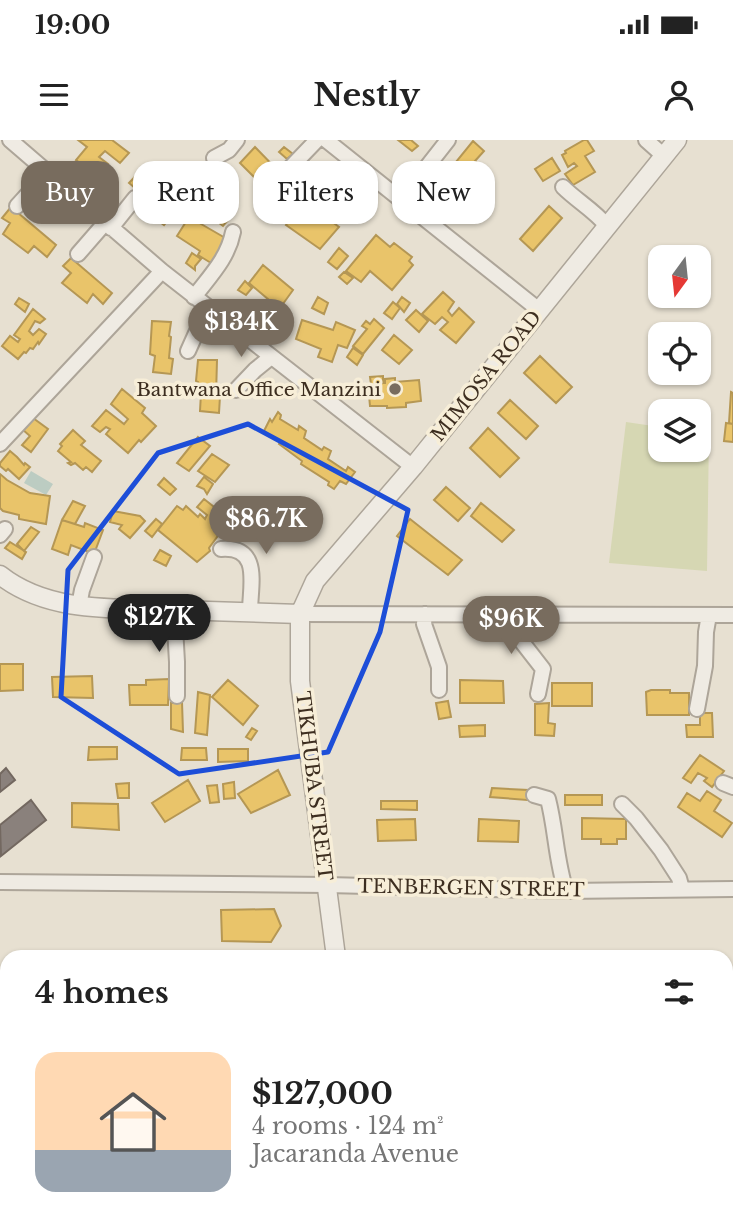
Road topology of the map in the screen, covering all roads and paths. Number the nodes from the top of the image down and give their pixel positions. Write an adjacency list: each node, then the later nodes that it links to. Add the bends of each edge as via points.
1 (10, 140): 10 (street)
2 (237, 140): 9 (street)
3 (317, 140): 11 (street)
4 (326, 140): 14 (street)
5 (449, 140): 12 (street)
6 (646, 140): 8 (street)
7 (677, 140): 8 (street, MIMOSA ROAD)
8 (664, 156): 20 (street, MIMOSA ROAD)
9 (214, 158)
10 (34, 161)
11 (297, 161)
12 (433, 161)
13 (563, 187): 20 (street)
14 (392, 193)
15 (133, 200): 19 (street)
16 (21, 202): 17 (street)
17 (17, 206)
18 (431, 224): 25 (street)
19 (108, 225): 22 (street); 23 (street)
20 (607, 226): 25 (street, MIMOSA ROAD)
21 (233, 232): 24 (street, via 224,258)
22 (78, 254)
23 (162, 271): 24 (street); 30 (street)
24 (194, 297): 26 (street)
25 (539, 310): 31 (street, MIMOSA ROAD)
26 (215, 313): 27 (street, via 201,322); 28 (street)
27 (188, 351)
28 (271, 357): 29 (street); 31 (street)
29 (236, 390)
30 (0, 444)
31 (413, 467): 38 (street, MIMOSA ROAD, via 315,581)
32 (221, 549): 37 (street, via 233,548 246,555 252,568)
33 (94, 557): 35 (street)
34 (0, 575): 35 (street, via 49,600)
35 (79, 606): 36 (street)
36 (174, 610): 37 (street); 45 (street)
37 (250, 612): 38 (street)
38 (300, 614): 39 (street); 50 (street, TIKHUBA STREET, via 300,681)
39 (425, 614): 40 (street); 43 (street, via 424,624 439,667)
40 (505, 614): 41 (street); 44 (street, via 542,669)
41 (709, 615): 42 (street); 46 (street)
42 (733, 615)
43 (439, 690)
44 (538, 694)
45 (177, 696)
46 (697, 709)
47 (534, 794): 53 (street, via 548,799)
48 (622, 804): 51 (street, via 666,858)
49 (0, 882): 50 (street, TENBERGEN STREET)
50 (327, 885): 53 (street, TENBERGEN STREET); 54 (street, TIKHUBA STREET)
51 (682, 889): 52 (street, TENBERGEN STREET); 53 (street, TENBERGEN STREET)
52 (733, 889)
53 (566, 891)
54 (335, 950)

